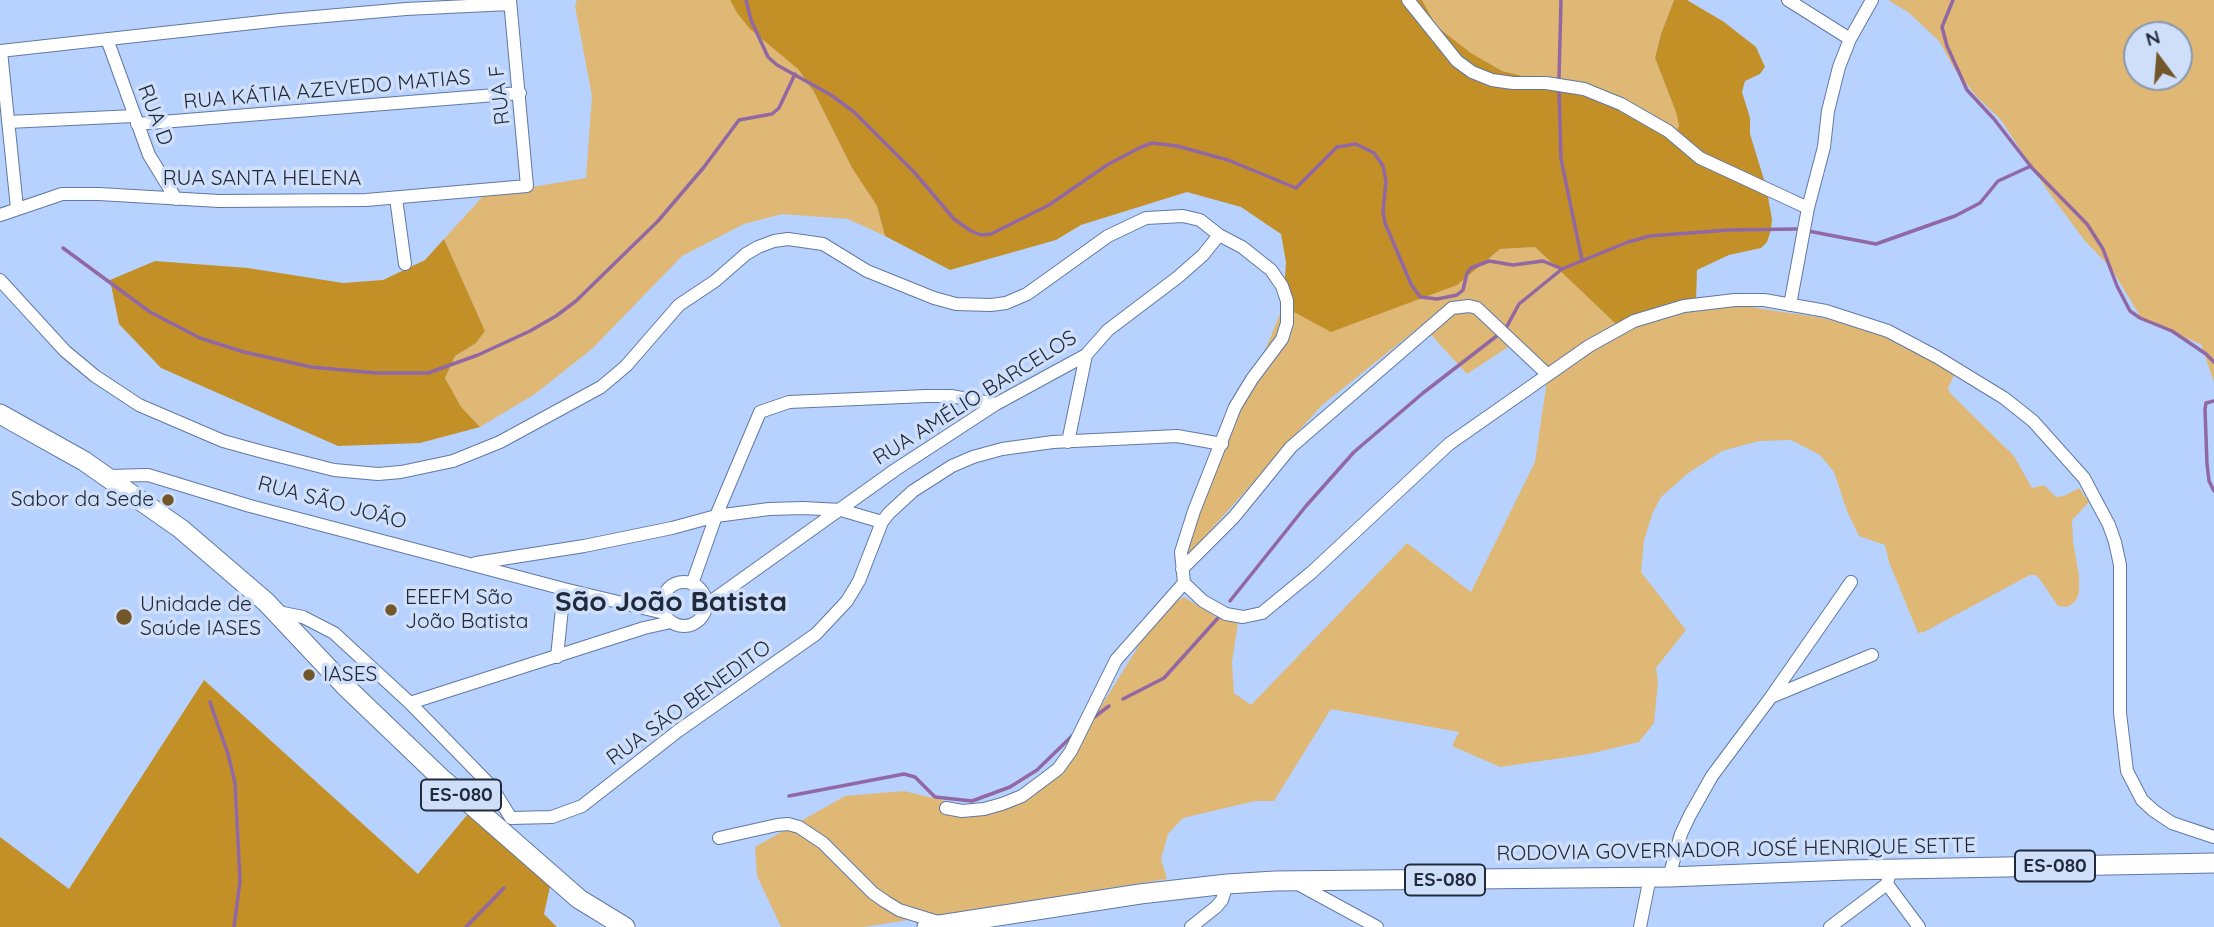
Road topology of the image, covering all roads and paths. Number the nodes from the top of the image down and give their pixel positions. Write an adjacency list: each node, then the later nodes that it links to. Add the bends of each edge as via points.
1 (1408, 0): 15 (street, via 1457,61 1472,72 1492,80 1584,89 1668,131 1700,158)
2 (1788, 0): 6 (street)
3 (1872, 0): 6 (street)
4 (510, 2): 5 (street); 8 (street, RUA F)
5 (107, 39): 7 (street); 9 (street, RUA D)
6 (1850, 39): 15 (street, via 1833,90)
7 (0, 51): 10 (street)
8 (520, 93): 9 (street, RUA KÁTIA AZEVEDO MATIAS); 11 (street, RUA F)
9 (135, 120): 10 (street, RUA KÁTIA AZEVEDO MATIAS); 13 (street, RUA D, via 155,167)
10 (8, 122): 14 (street)
11 (527, 186): 12 (street, RUA SANTA HELENA)
12 (396, 198): 13 (street, RUA SANTA HELENA); 18 (street)
13 (176, 199): 14 (street, RUA SANTA HELENA, via 71,194)
14 (17, 208): 16 (street, RUA SANTA HELENA)
15 (1808, 208): 20 (street)
16 (0, 215)
17 (1219, 235): 19 (street, via 1200,220 1183,216 1146,218 1108,236 1027,294 991,305 934,298 867,271 823,244 774,241 746,254 679,305 626,366 601,387 473,454 430,467 378,474 334,470 223,441 139,405 65,351); 21 (street, RUA AMÉLIO BARCELOS, via 1203,255 1108,330); 26 (street, via 1271,270 1287,301 1282,339 1242,396)
18 (405, 264)
19 (0, 279)
20 (1790, 305): 22 (street, via 1735,300 1684,306 1612,332); 46 (street, via 1856,319 1937,357 2033,421 2084,478 2112,533 2120,565 2120,713 2127,771 2142,800 2154,811 2172,823)
21 (1086, 355): 23 (street, RUA AMÉLIO BARCELOS); 25 (street)
22 (1548, 375): 32 (street, via 1477,308 1452,308 1291,447 1234,517); 34 (street, via 1430,459 1312,572 1262,613 1226,614)
23 (996, 404): 28 (street, RUA AMÉLIO BARCELOS); 29 (street, via 926,396 789,402 760,412)
24 (0, 414): 27 (main road, ES-080)
25 (1068, 442): 26 (street, RUA SÃO BENEDITO, via 1177,436); 30 (street, RUA SÃO BENEDITO, via 972,457 913,491)
26 (1223, 444): 32 (street, via 1194,511 1181,552)
27 (108, 476): 31 (street, RUA SÃO JOÃO, via 148,475); 38 (main road, ES-080, via 181,529)
28 (841, 510): 29 (street, via 769,509); 30 (street); 37 (street, RUA AMÉLIO BARCELOS)
29 (716, 516): 31 (street); 35 (street)
30 (882, 522): 45 (street, RUA SÃO BENEDITO, via 859,581 841,609 816,634 678,731 582,806 552,817)
31 (473, 564): 36 (street, RUA SÃO JOÃO)
32 (1182, 569): 34 (street)
33 (1851, 582): 42 (street)
34 (1184, 583): 44 (street, via 1116,660 1058,769 1032,790 1002,804 962,811)
35 (692, 584): 37 (street); 39 (street, via 674,584 667,590 662,598)
36 (564, 589): 39 (street, RUA SÃO JOÃO); 41 (street)
37 (706, 605): 39 (street, via 698,621 689,625 680,626)
38 (274, 612): 43 (street, via 303,617 334,633); 45 (main road, ES-080, via 408,747)
39 (668, 618): 41 (street)
40 (1871, 655): 42 (street)
41 (557, 657): 43 (street)
42 (1771, 697): 50 (street, via 1712,776)
43 (410, 703): 45 (street, via 491,786)
44 (946, 808)
45 (506, 824): 54 (main road, ES-080, via 579,898)
46 (2214, 837)
47 (719, 838): 53 (street, via 777,825 799,827 824,843 873,893)
48 (2214, 863): 49 (main road, RODOVIA GOVERNADOR JOSÉ HENRIQUE SETTE / ES-080)
49 (1889, 876): 50 (main road, RODOVIA GOVERNADOR JOSÉ HENRIQUE SETTE / ES-080); 58 (street); 59 (street)
50 (1659, 877): 51 (main road, RODOVIA GOVERNADOR JOSÉ HENRIQUE SETTE / ES-080); 57 (street)
51 (1292, 881): 52 (main road, RODOVIA GOVERNADOR JOSÉ HENRIQUE SETTE / ES-080); 56 (street)
52 (1227, 884): 53 (main road, RODOVIA GOVERNADOR JOSÉ HENRIQUE SETTE / ES-080); 55 (street, via 1222,900)
53 (936, 926)
54 (625, 927)
55 (1191, 927)
56 (1377, 927)
57 (1640, 927)
58 (1830, 927)
59 (1919, 927)

